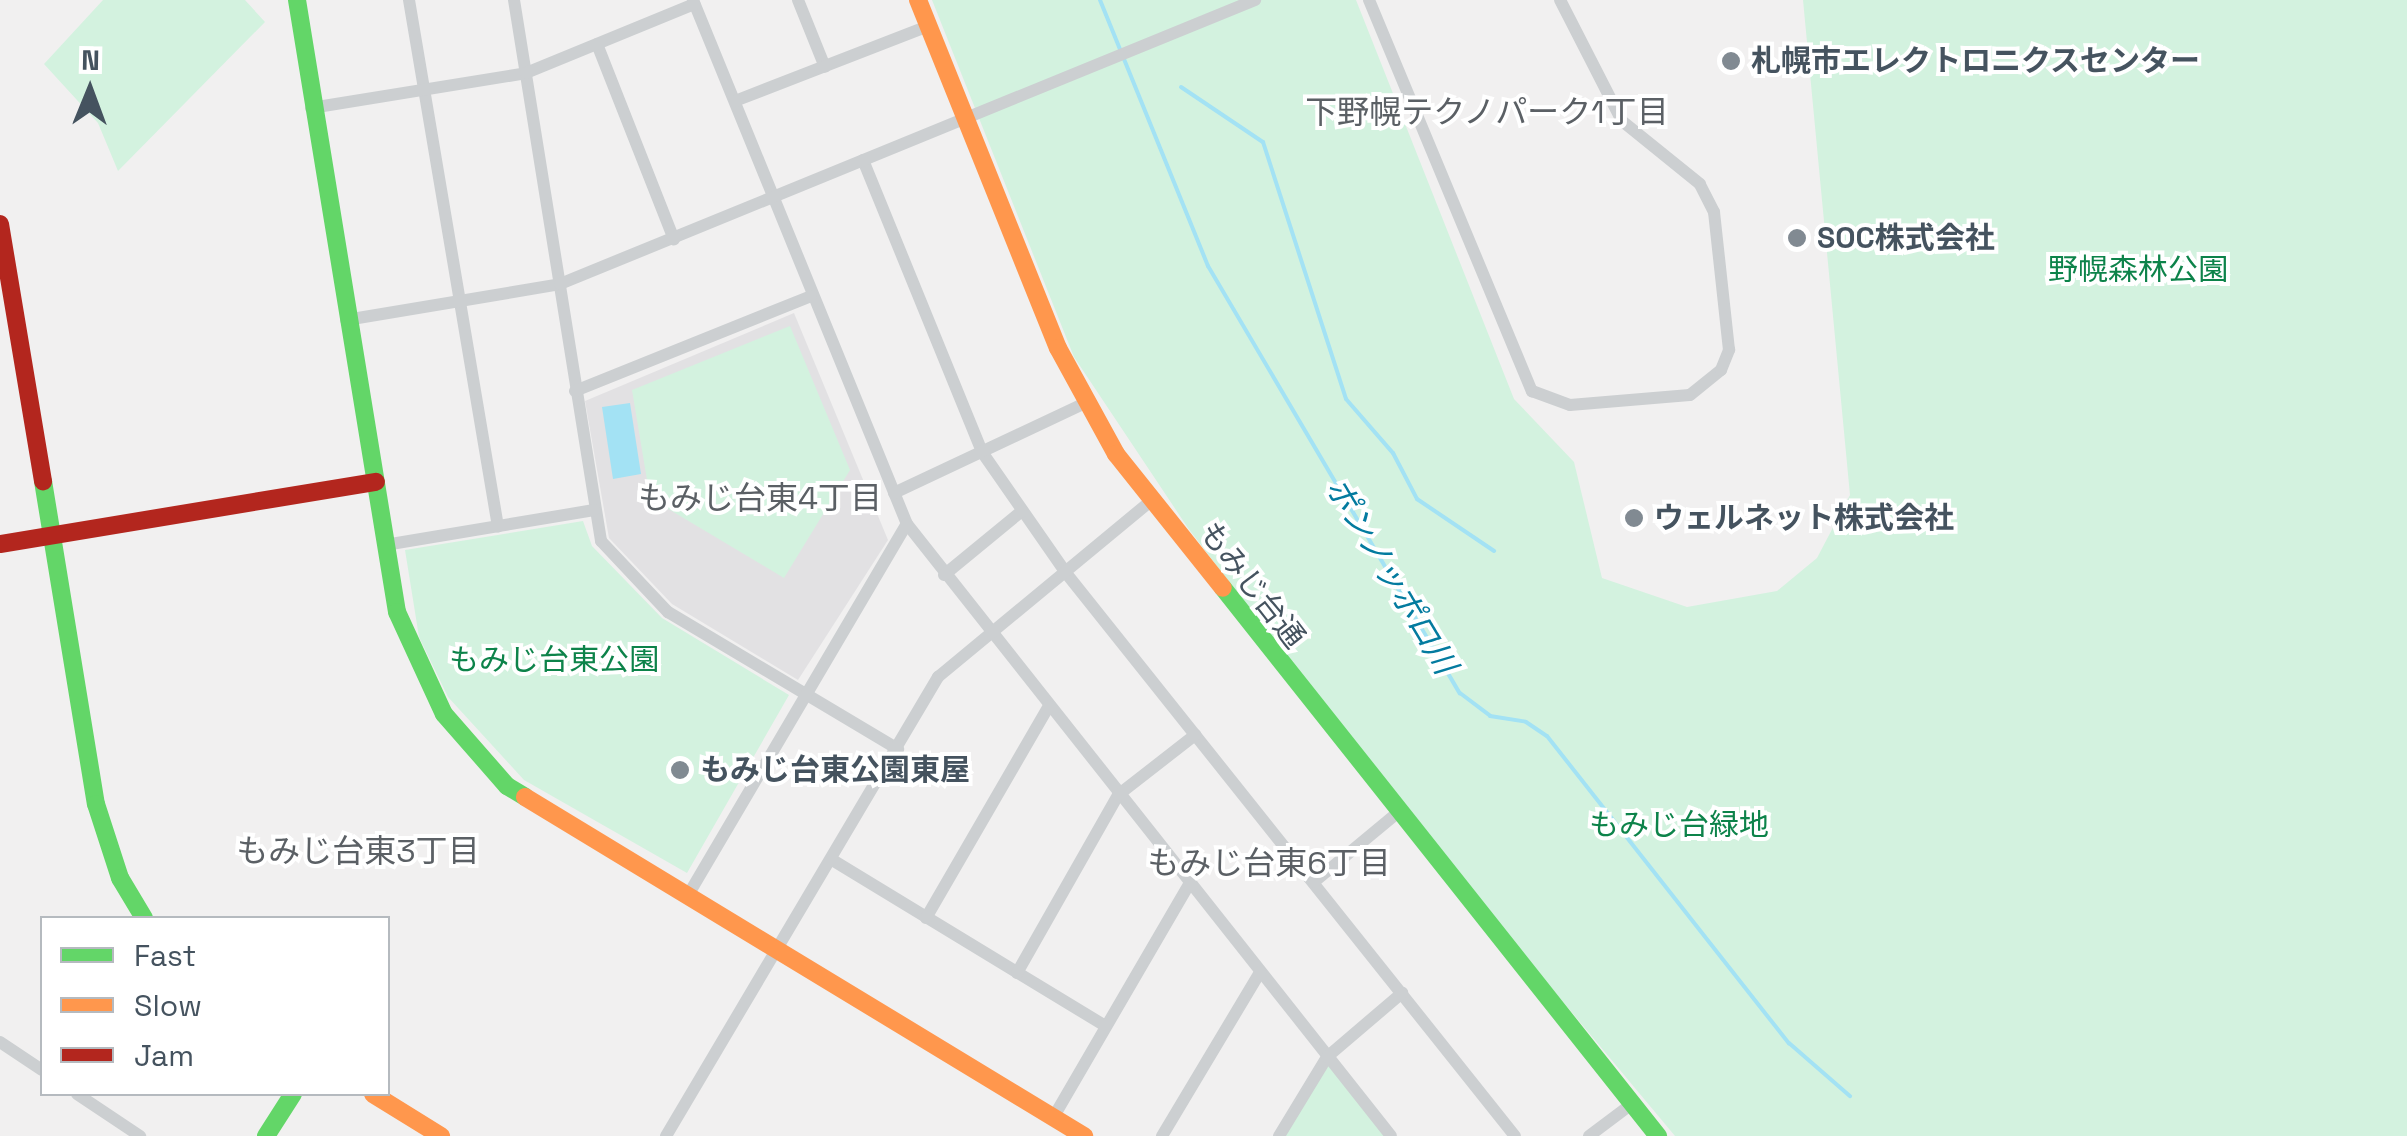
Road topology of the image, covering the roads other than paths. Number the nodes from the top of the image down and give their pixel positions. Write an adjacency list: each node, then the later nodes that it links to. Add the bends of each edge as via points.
1 (297, 0): 16 (street)
2 (409, 0): 14 (street)
3 (514, 0): 13 (street)
4 (798, 0): 12 (street)
5 (918, 0): 10 (street, もみじ台通)
6 (1255, 0): 17 (street)
7 (1369, 0): 8 (street, via 1532,391 1570,405 1690,395 1722,370 1729,350 1714,212 1700,184 1622,121)
8 (1560, 0)
9 (693, 2): 11 (street); 15 (street)
10 (928, 26): 12 (street); 17 (street, もみじ台通)
11 (597, 44): 13 (street); 21 (street)
12 (825, 67): 15 (street)
13 (526, 73): 14 (street); 22 (street)
14 (423, 90): 16 (street); 24 (street)
15 (735, 102): 19 (street)
16 (312, 108): 25 (street)
17 (967, 119): 18 (street); 27 (street, もみじ台通)
18 (863, 160): 19 (street); 28 (street)
19 (772, 198): 21 (street); 23 (street)
20 (0, 224): 36 (street)
21 (674, 239): 22 (street)
22 (560, 284): 24 (street); 26 (street)
23 (811, 296): 26 (street); 30 (street)
24 (458, 304): 25 (street); 35 (street)
25 (346, 320): 29 (street)
26 (576, 391): 32 (street)
27 (1085, 403): 28 (street); 31 (street, もみじ台通)
28 (982, 452): 30 (street); 33 (street)
29 (376, 482): 36 (street); 38 (street)
30 (894, 493): 34 (street)
31 (1151, 501): 39 (street); 47 (street, もみじ台通)
32 (594, 510): 35 (street); 42 (street, via 601,541 668,612)
33 (1022, 511): 39 (street); 40 (street)
34 (907, 524): 40 (street); 42 (street)
35 (498, 527): 38 (street)
36 (54, 536): 37 (street); 52 (street, via 96,804 120,878)
37 (0, 544)
38 (385, 544): 51 (street, via 397,612 419,667 474,753 506,786)
39 (1066, 573): 41 (street); 44 (street)
40 (944, 575): 41 (street)
41 (991, 633): 43 (street); 45 (street, via 938,678)
42 (806, 696): 45 (street); 51 (street)
43 (1049, 706): 46 (street); 53 (street)
44 (1195, 735): 46 (street); 49 (street)
45 (898, 749): 48 (street)
46 (1118, 796): 50 (street); 56 (street)
47 (1397, 813): 49 (street); 65 (street, もみじ台通)
48 (834, 861): 53 (street); 54 (street)
49 (1314, 882): 57 (street)
50 (1190, 883): 55 (street); 58 (street)
51 (687, 896): 54 (street)
52 (143, 916)
53 (926, 918): 56 (street)
54 (780, 952): 66 (street); 70 (street)
55 (1260, 972): 60 (street); 72 (street)
56 (1017, 973): 58 (street)
57 (1402, 993): 60 (street); 75 (street)
58 (1104, 1024): 66 (street)
59 (0, 1042): 61 (street)
60 (1328, 1057): 73 (street); 74 (street)
61 (40, 1069)
62 (80, 1096): 67 (street)
63 (292, 1096): 68 (street)
64 (376, 1096): 69 (street)
65 (1633, 1103): 76 (street); 77 (street, もみじ台通)
66 (1053, 1118): 71 (street)
67 (140, 1136)
68 (266, 1136)
69 (442, 1136)
70 (666, 1136)
71 (1084, 1136)
72 (1162, 1136)
73 (1279, 1136)
74 (1391, 1136)
75 (1515, 1136)
76 (1589, 1136)
77 (1658, 1136)

